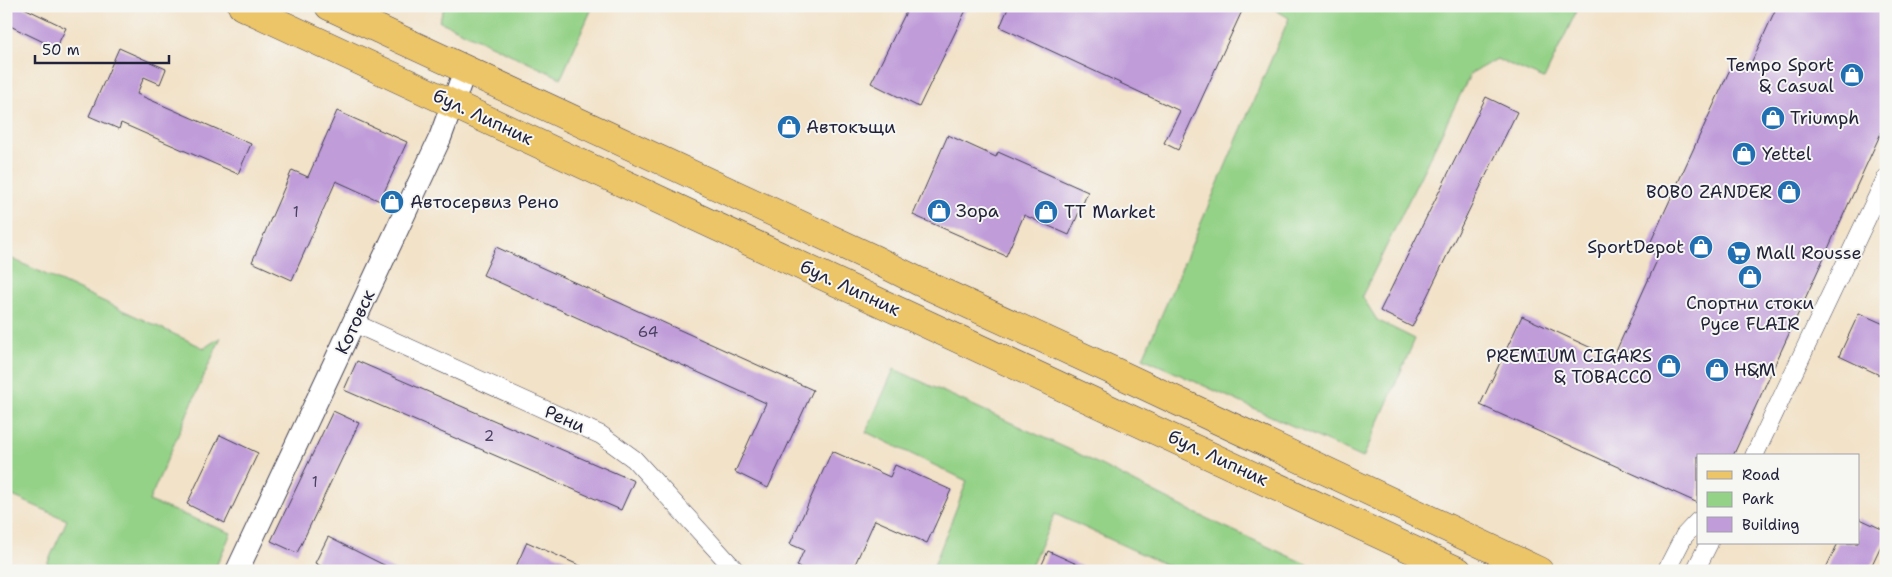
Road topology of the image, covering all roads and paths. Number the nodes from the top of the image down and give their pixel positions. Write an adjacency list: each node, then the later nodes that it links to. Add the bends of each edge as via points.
1 (242, 6): 4 (main road, бул. Липник)
2 (329, 6): 3 (main road, бул. Липник)
3 (465, 70): 4 (street, Котовск); 13 (main road, бул. Липник)
4 (454, 104): 6 (street, Котовск); 12 (main road, бул. Липник)
5 (1886, 178): 7 (street)
6 (354, 323): 10 (street, Котовск); 11 (street, Рени, via 601,436 634,459)
7 (1755, 454)
8 (1697, 522): 14 (street, via 1684,536)
9 (1708, 544): 15 (street)
10 (237, 571)
11 (736, 571)
12 (1458, 571)
13 (1539, 571)
14 (1666, 571)
15 (1695, 571)

